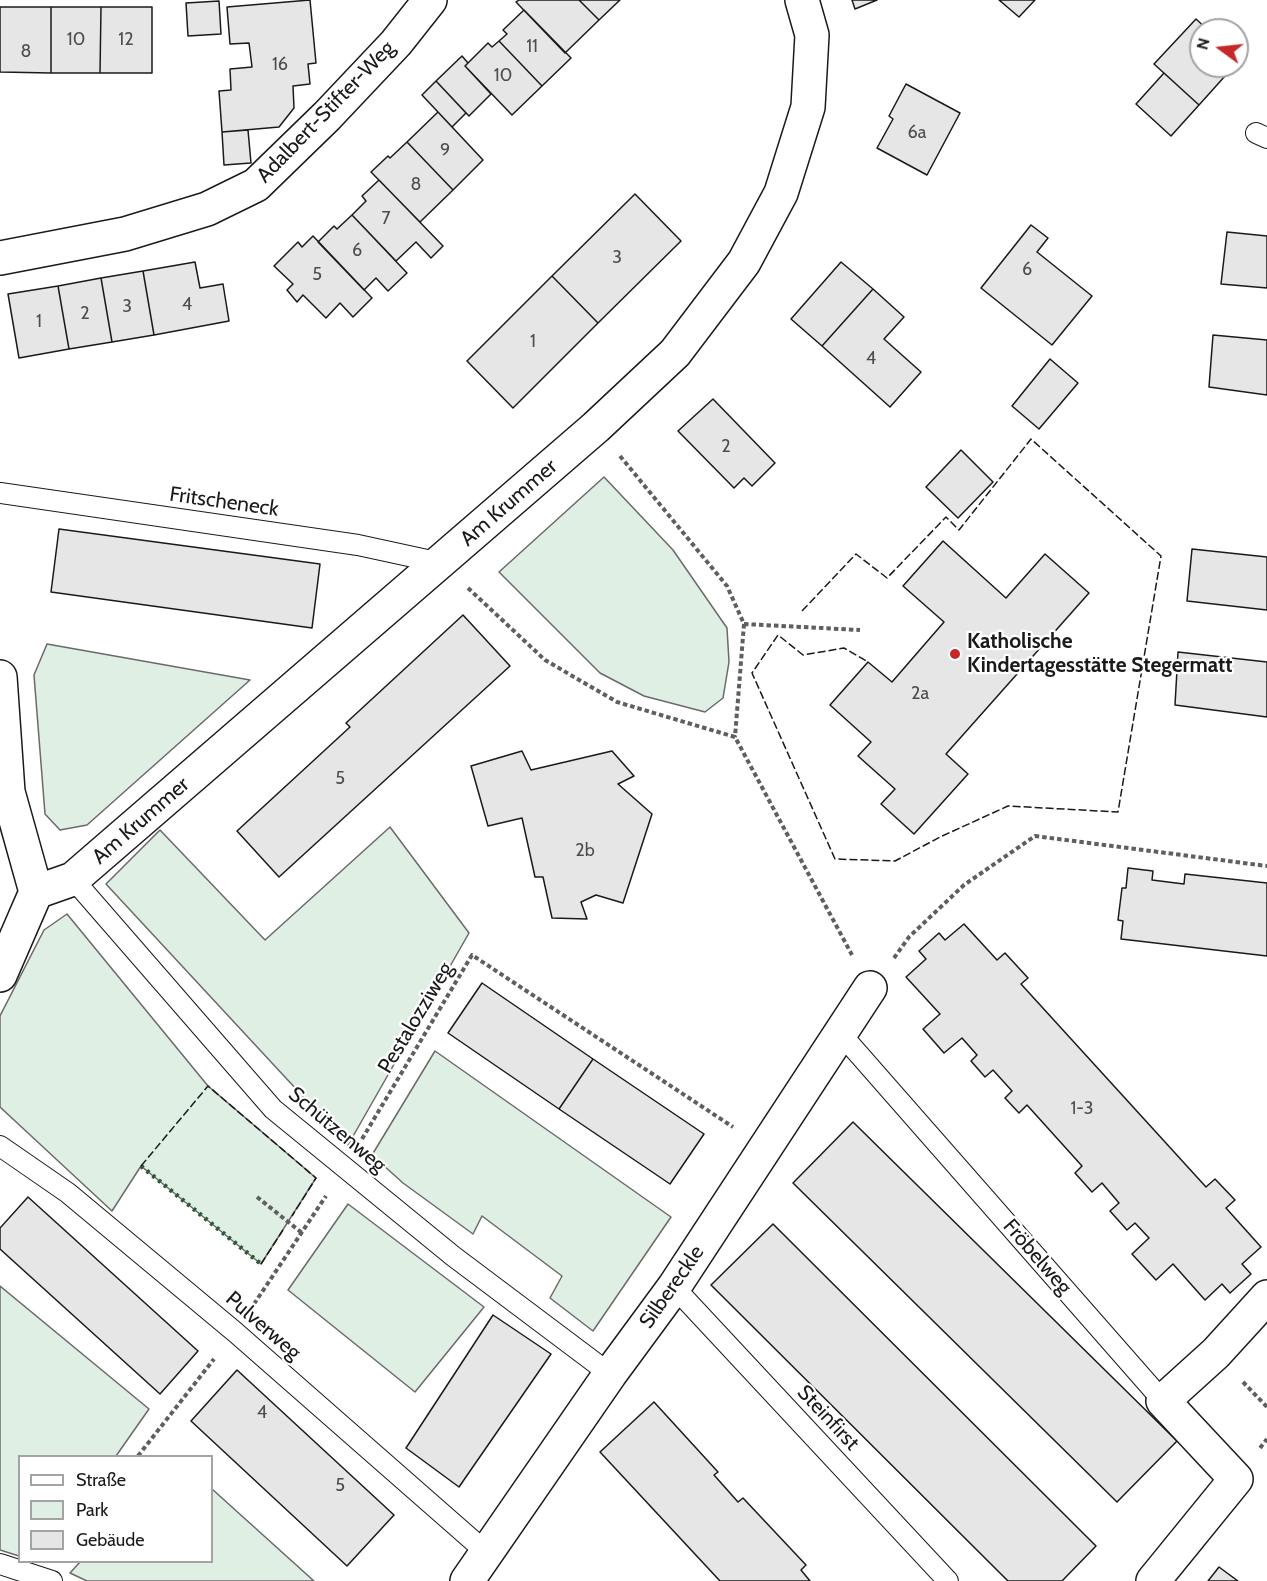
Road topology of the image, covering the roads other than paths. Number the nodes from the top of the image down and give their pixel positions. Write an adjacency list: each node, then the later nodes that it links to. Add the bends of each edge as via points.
1 (430, 0): 3 (street, Adalbert-Stifter-Weg, via 396,43 256,185 207,209 125,234)
2 (802, 0): 5 (street, Am Krummer, via 812,34 808,107 781,193 744,262 675,353 596,428)
3 (0, 258)
4 (0, 494): 5 (lane, Fritscheneck, via 358,546)
5 (441, 563): 7 (street, Am Krummer)
6 (0, 678): 8 (street, via 8,792)
7 (73, 879): 8 (street, Am Krummer); 15 (lane, Schützenweg, via 273,1109 453,1256)
8 (36, 892): 9 (street)
9 (0, 975)
10 (870, 988): 11 (street, Silbereckle)
11 (841, 1034): 13 (street, Silbereckle); 16 (lane, Fröbelweg)
12 (0, 1146): 17 (lane, Pulverweg, via 68,1193 235,1332)
13 (674, 1287): 15 (street, Silbereckle); 21 (lane, Steinfirst)
14 (1267, 1297): 16 (street, via 1216,1353)
15 (610, 1374): 17 (street, Silbereckle)
16 (1163, 1401): 22 (street, Fröbelweg, via 1236,1479)
17 (487, 1553): 20 (street, Silbereckle)
18 (0, 1564): 19 (lane)
19 (52, 1581)
20 (467, 1581)
21 (948, 1581)
22 (1153, 1581)

